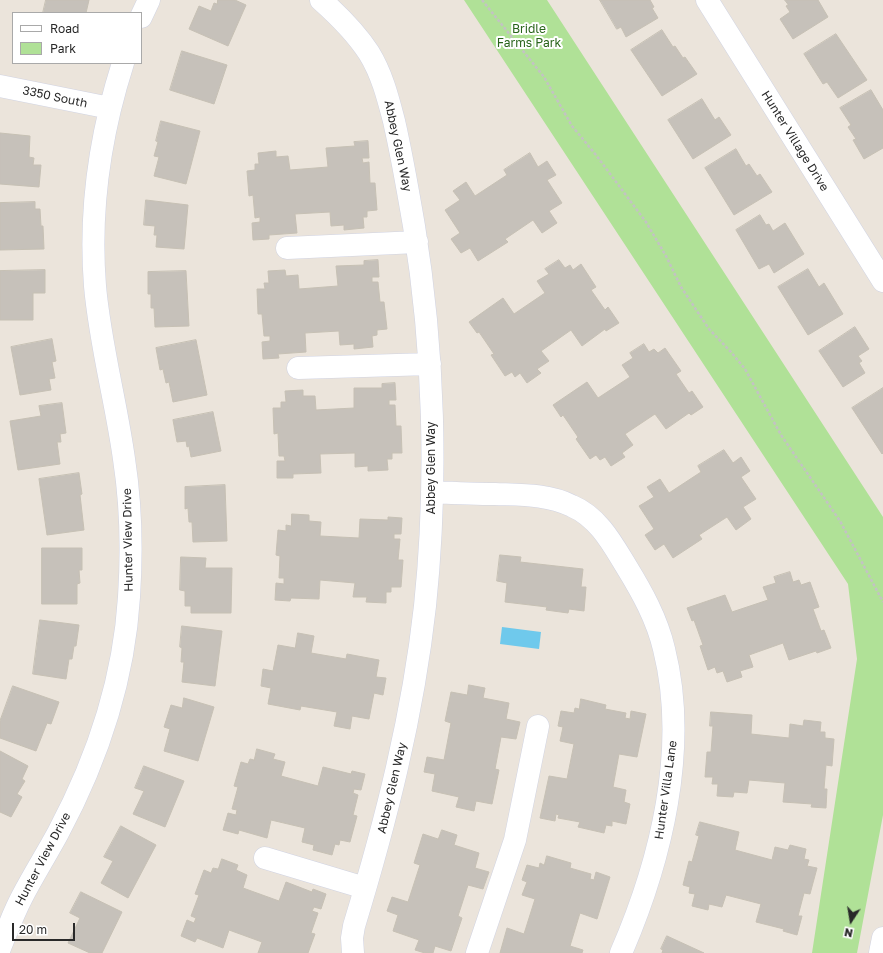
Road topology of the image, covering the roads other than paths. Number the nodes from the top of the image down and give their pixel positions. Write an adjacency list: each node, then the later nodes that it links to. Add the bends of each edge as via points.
1 (149, 0): 4 (street)
2 (321, 0): 8 (street, Abbey Glen Way, via 356,35 370,54 381,78 397,133)
3 (707, 0): 10 (street, Hunter Village Drive)
4 (142, 15)
5 (123, 64): 7 (street, Hunter View Drive)
6 (0, 86): 7 (street, 3350 South)
7 (110, 108): 18 (street, Hunter View Drive, via 95,193 95,284 100,332 124,459 130,507 131,555 125,641 106,719 89,767 58,833 21,899)
8 (417, 242): 9 (street); 11 (street, Abbey Glen Way)
9 (287, 248)
10 (883, 281)
11 (430, 364): 12 (street); 13 (street, Abbey Glen Way)
12 (298, 368)
13 (432, 492): 16 (street, Abbey Glen Way, via 425,606 415,674 397,767); 21 (street, Hunter Villa Lane, via 531,495 573,506 588,515 601,528 639,587 654,618 664,647 670,677 674,733 672,759 664,817 654,859)
14 (538, 726): 20 (street, via 515,840)
15 (265, 858): 16 (street)
16 (365, 888): 19 (street, Abbey Glen Way, via 354,926)
17 (883, 938): 22 (street)
18 (0, 948)
19 (353, 953)
20 (477, 953)
21 (621, 953)
22 (880, 953)

